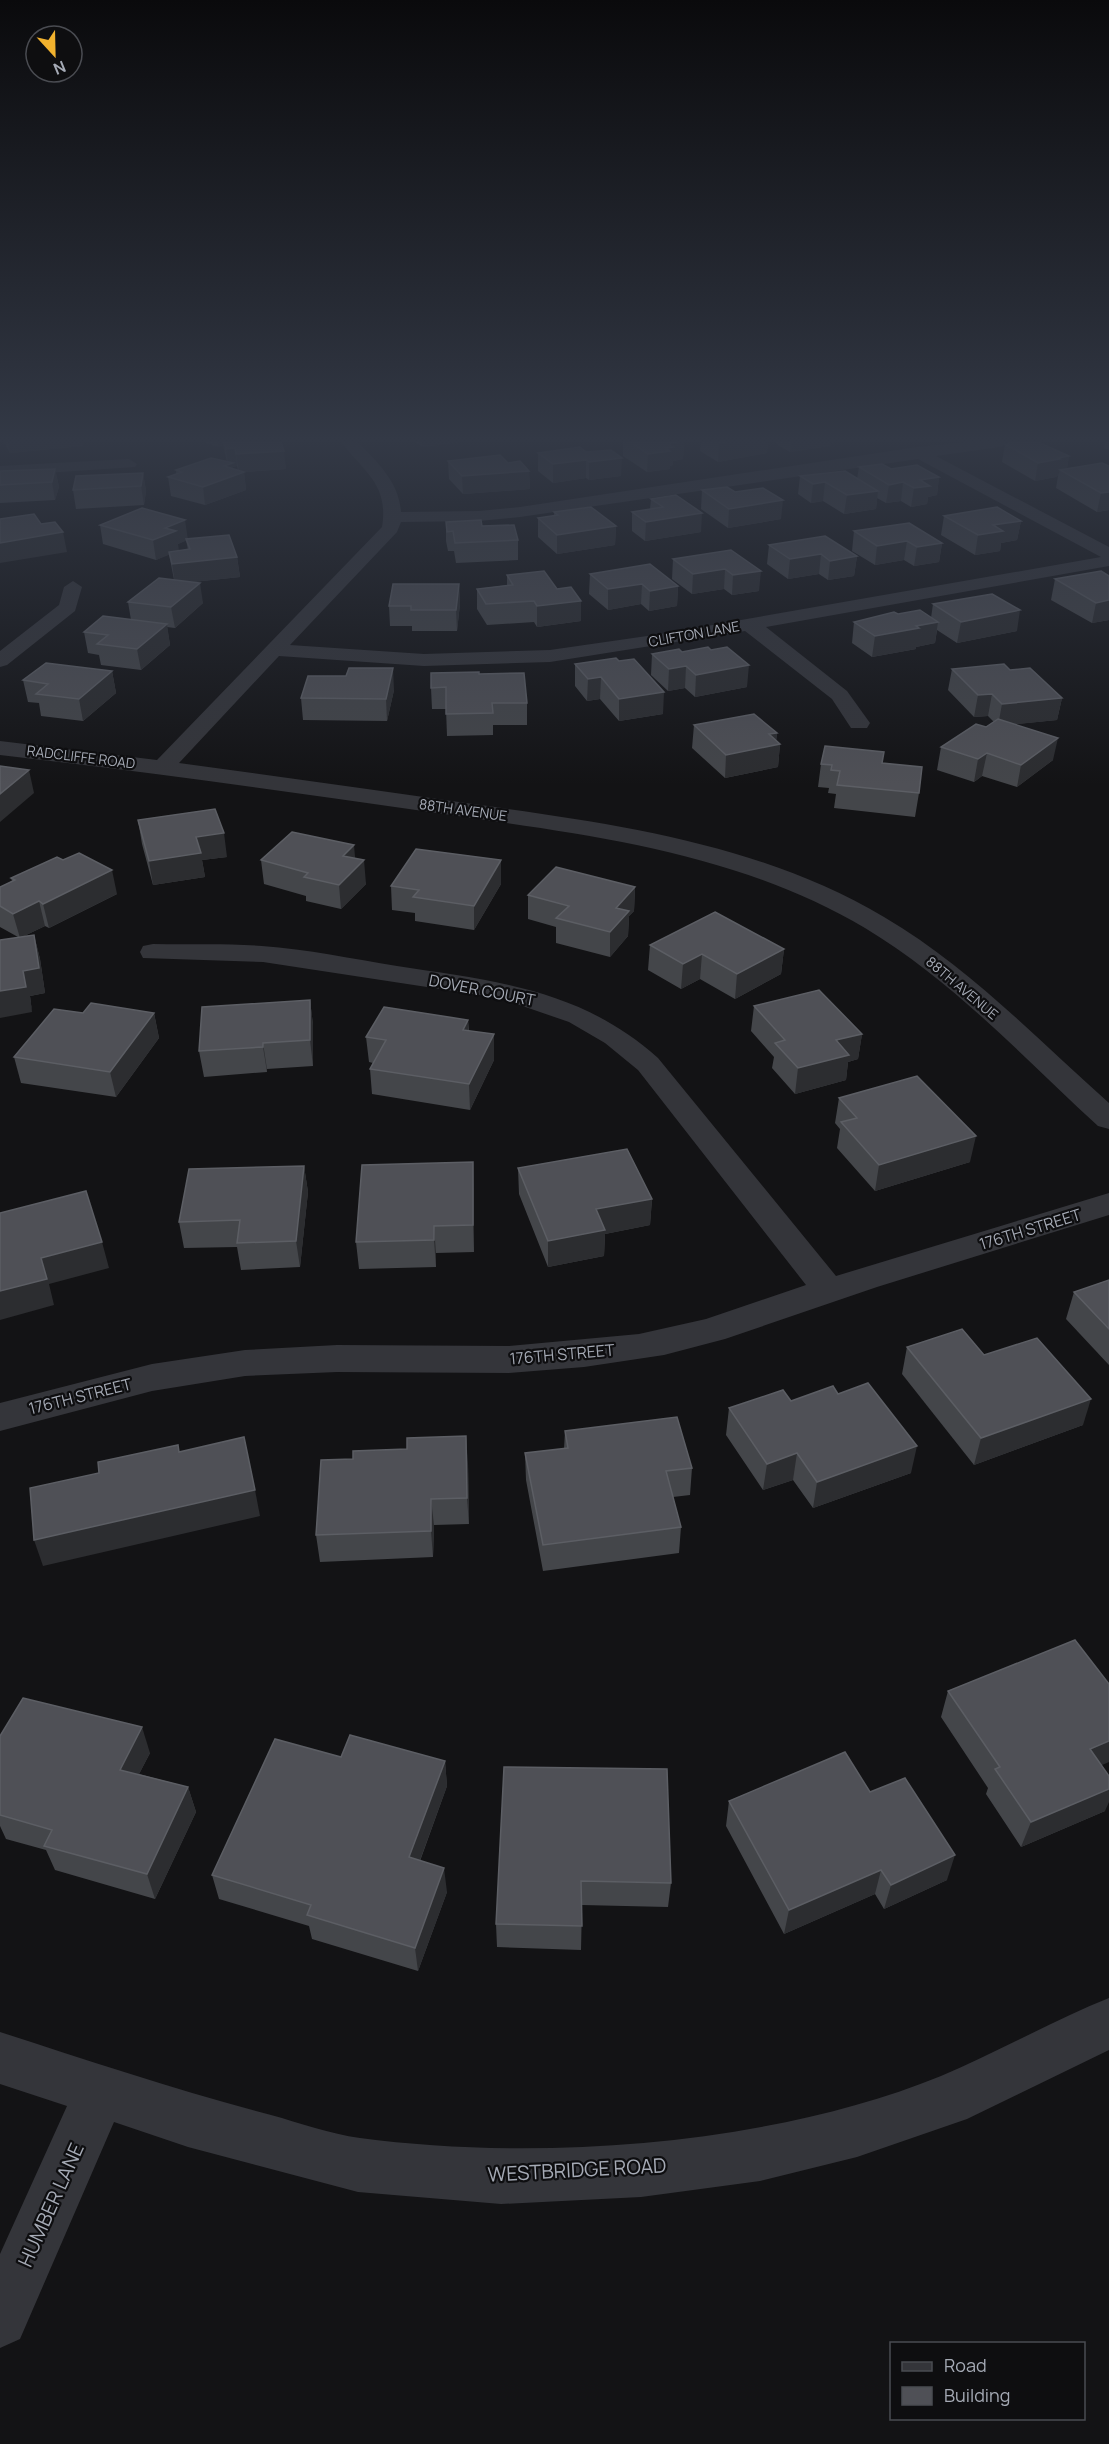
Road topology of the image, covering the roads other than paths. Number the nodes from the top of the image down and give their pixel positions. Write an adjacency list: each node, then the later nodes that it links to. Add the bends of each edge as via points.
1 (365, 556): 5 (street)
2 (1109, 561): 4 (street, CLIFTON LANE)
3 (73, 587): 6 (street, via 68,607)
4 (750, 625): 5 (street, CLIFTON LANE, via 618,648 518,658 424,660); 7 (street, via 840,694)
5 (276, 650): 9 (street)
6 (0, 661)
7 (859, 723)
8 (0, 748): 9 (street, RADCLIFFE ROAD)
9 (162, 767): 11 (street, 88TH AVENUE, via 624,833 741,861 811,889 869,919 947,972)
10 (153, 952): 13 (street, DOVER COURT, via 263,954 499,990 579,1014 617,1036 648,1064)
11 (1109, 1119)
12 (1109, 1204): 13 (street, 176TH STREET)
13 (829, 1291): 14 (street, 176TH STREET, via 712,1331 642,1346 493,1360 321,1358 245,1363 133,1382)
14 (0, 1417)
15 (1108, 2025): 17 (street, WESTBRIDGE ROAD, via 948,2100 857,2130 759,2154 641,2170 501,2177 358,2164 188,2120)
16 (0, 2058): 17 (street, WESTBRIDGE ROAD)
17 (101, 2091): 18 (street, HUMBER LANE)
18 (0, 2319)

